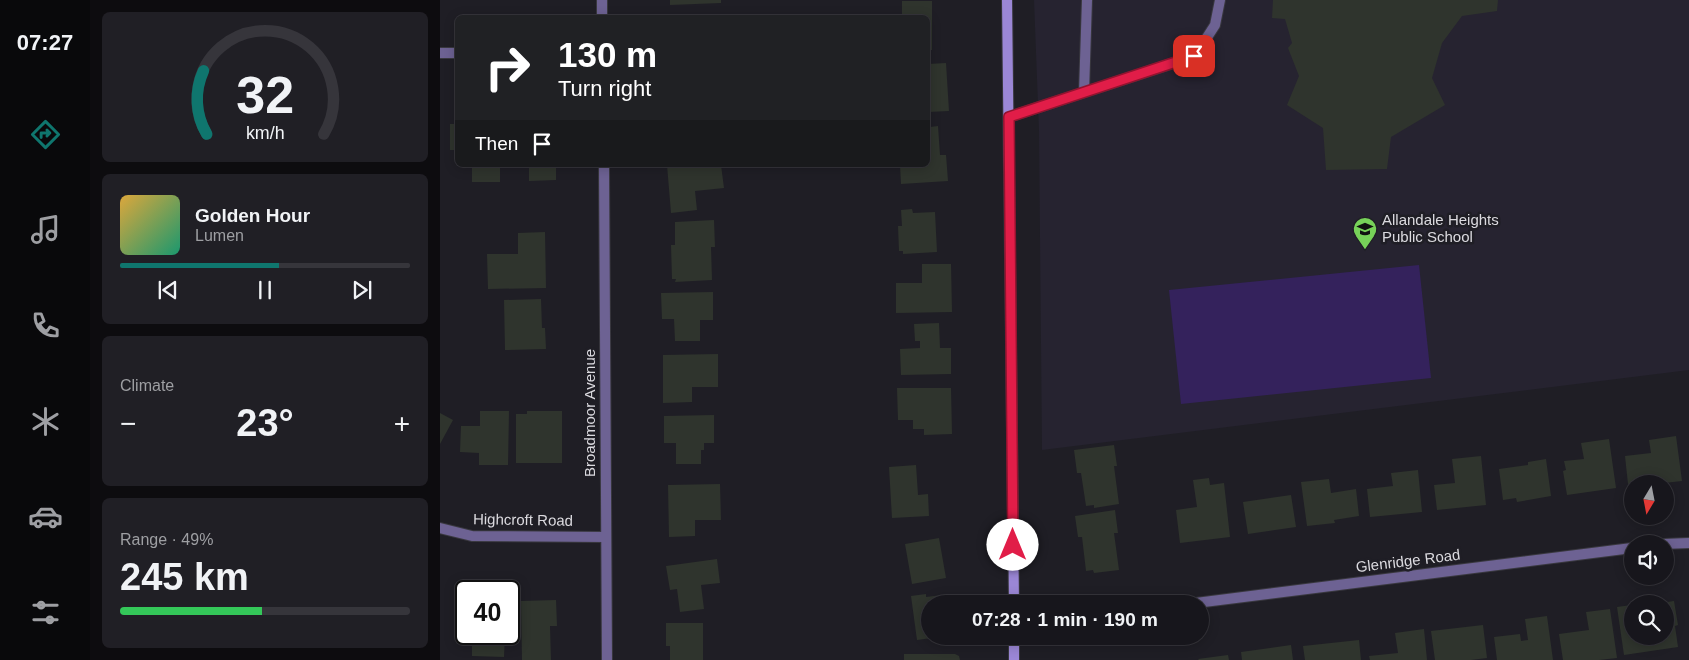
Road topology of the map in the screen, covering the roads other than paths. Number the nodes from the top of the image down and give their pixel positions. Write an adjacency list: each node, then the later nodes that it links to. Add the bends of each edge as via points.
1 (602, 0): 5 (street)
2 (1008, 0): 9 (street)
3 (1087, 0): 8 (street)
4 (1220, 0): 8 (street, via 1215,25 1194,56)
5 (602, 15)
6 (440, 53): 7 (street)
7 (455, 53)
8 (1084, 92): 9 (street)
9 (1009, 117): 16 (street)
10 (604, 167): 12 (street, Broadmoor Avenue)
11 (440, 528): 12 (street, Highcroft Road, via 472,536)
12 (606, 537): 19 (street, Broadmoor Avenue)
13 (1689, 543): 14 (street)
14 (1674, 544)
15 (1624, 549): 17 (street, Glenridge Road)
16 (1014, 595)
17 (1209, 601)
18 (1014, 645): 20 (street)
19 (607, 660)
20 (1014, 660)

